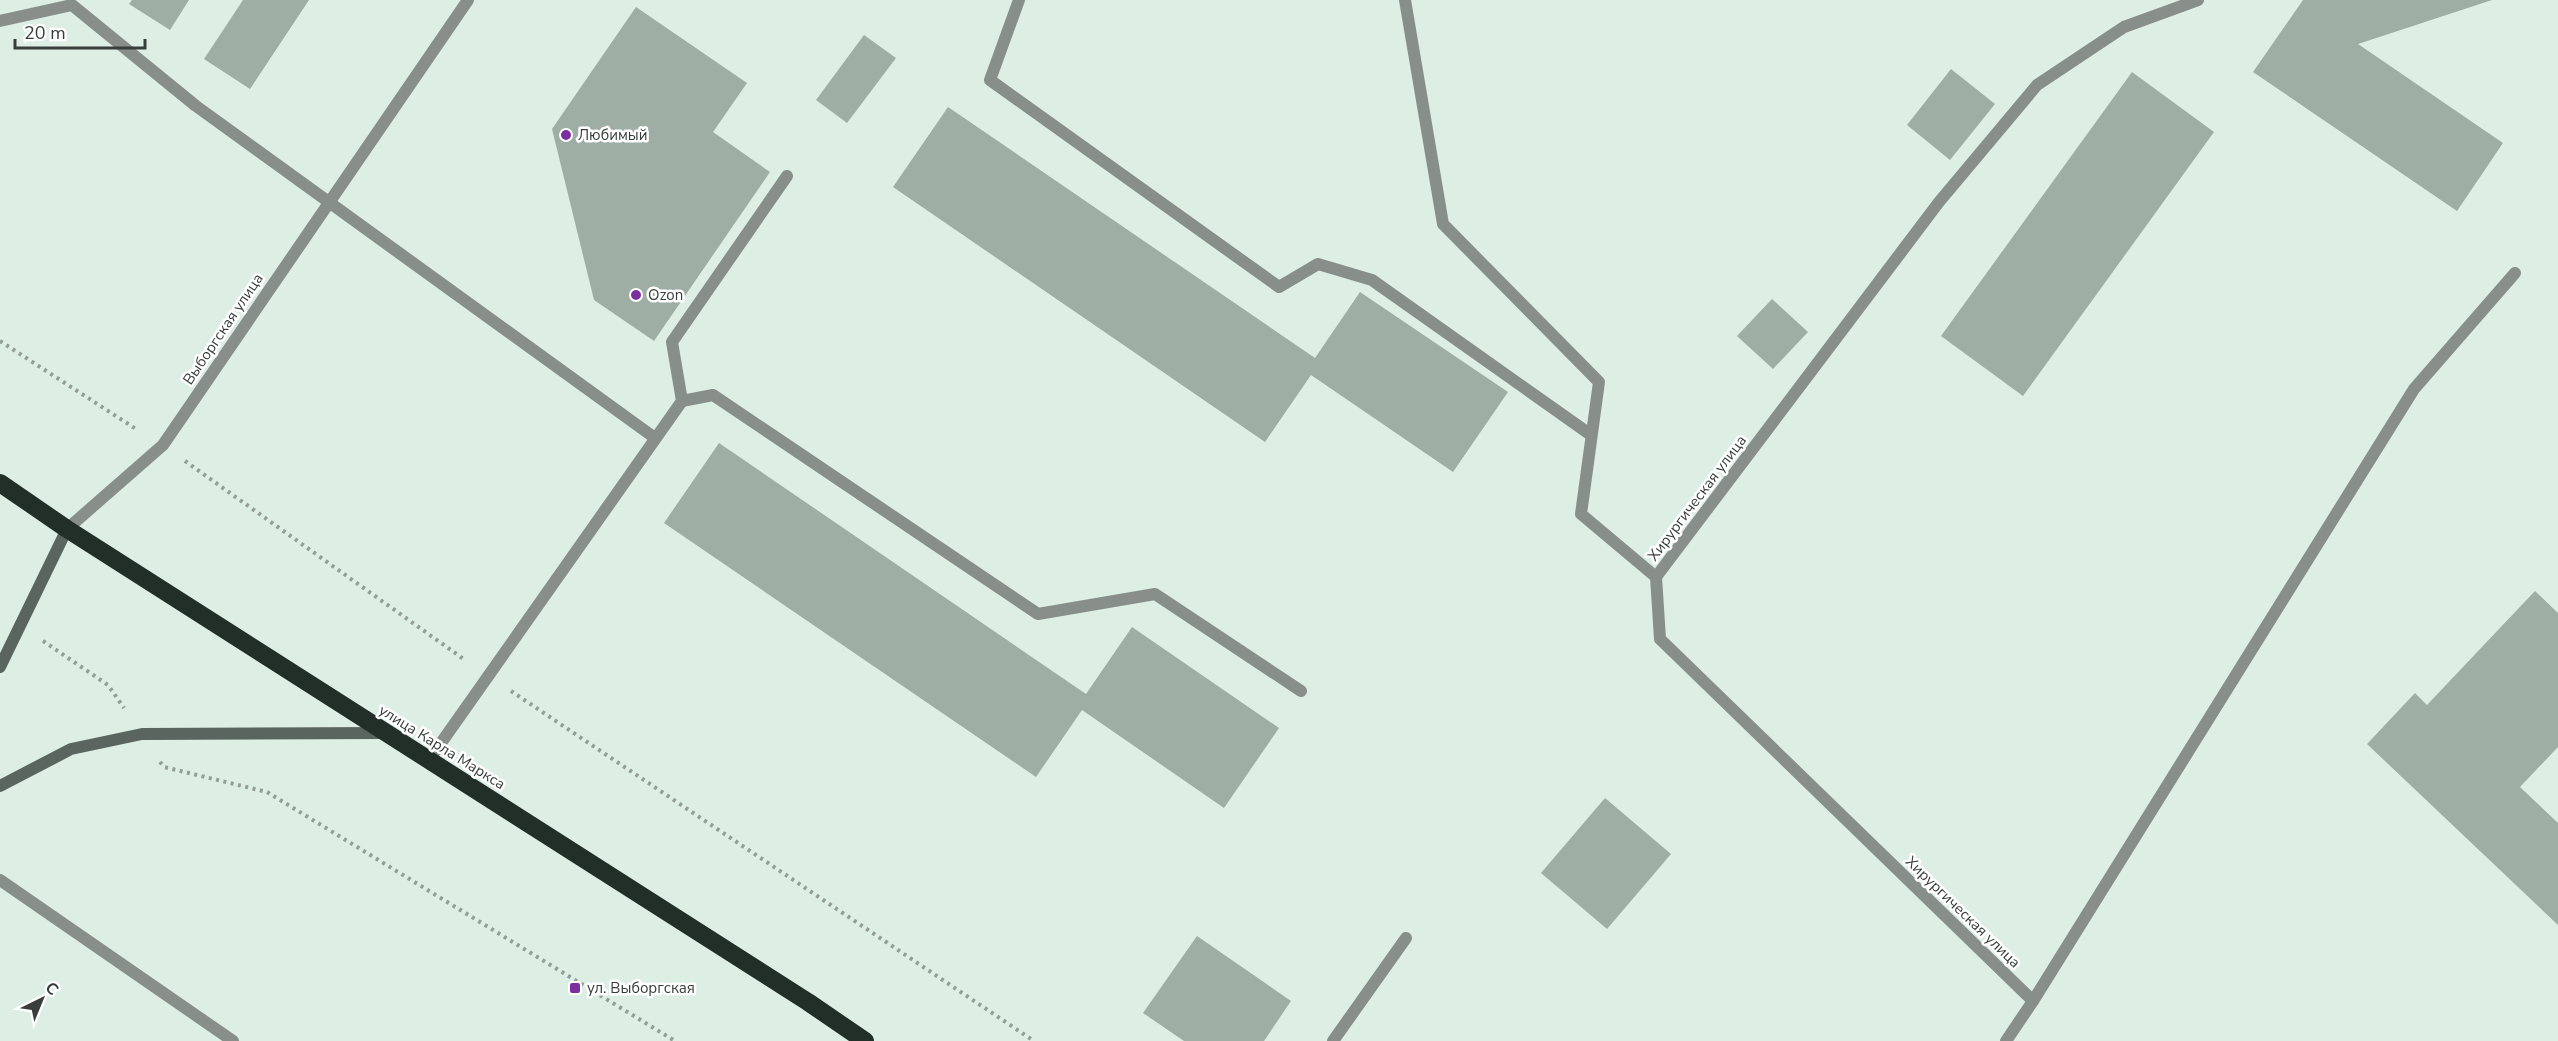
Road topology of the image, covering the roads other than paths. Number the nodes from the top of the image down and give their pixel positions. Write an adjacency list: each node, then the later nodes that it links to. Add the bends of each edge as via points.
1 (468, 0): 7 (street, Выборгская улица)
2 (1019, 0): 10 (street, via 990,80 1279,287 1318,264 1372,279)
3 (1405, 0): 10 (street, via 1443,224 1599,382)
4 (2198, 0): 14 (street, Хирургическая улица, via 2124,27 2037,85 1939,202)
5 (0, 21): 7 (street, via 72,5 195,106)
6 (787, 176): 9 (street, via 672,342)
7 (328, 204): 11 (street); 13 (street, Выборгская улица, via 163,446)
8 (2515, 273): 22 (street, via 2414,389)
9 (682, 400): 11 (street); 16 (street, via 713,395 1038,614 1155,594)
10 (1591, 435): 14 (street, via 1581,514)
11 (656, 438): 18 (street)
12 (0, 483): 13 (highway, улица Карла Маркса)
13 (67, 529): 15 (street, Выборгская улица); 17 (highway, улица Карла Маркса)
14 (1656, 577): 22 (street, Хирургическая улица, via 1660,639)
15 (0, 667)
16 (1301, 692)
17 (386, 733): 18 (highway, улица Карла Маркса); 19 (street, via 142,734 71,749)
18 (429, 760): 24 (highway, улица Карла Маркса)
19 (0, 786)
20 (0, 880): 23 (street)
21 (1406, 938): 25 (street)
22 (2032, 1001): 26 (street)
23 (233, 1041)
24 (866, 1041)
25 (1333, 1041)
26 (2006, 1041)

